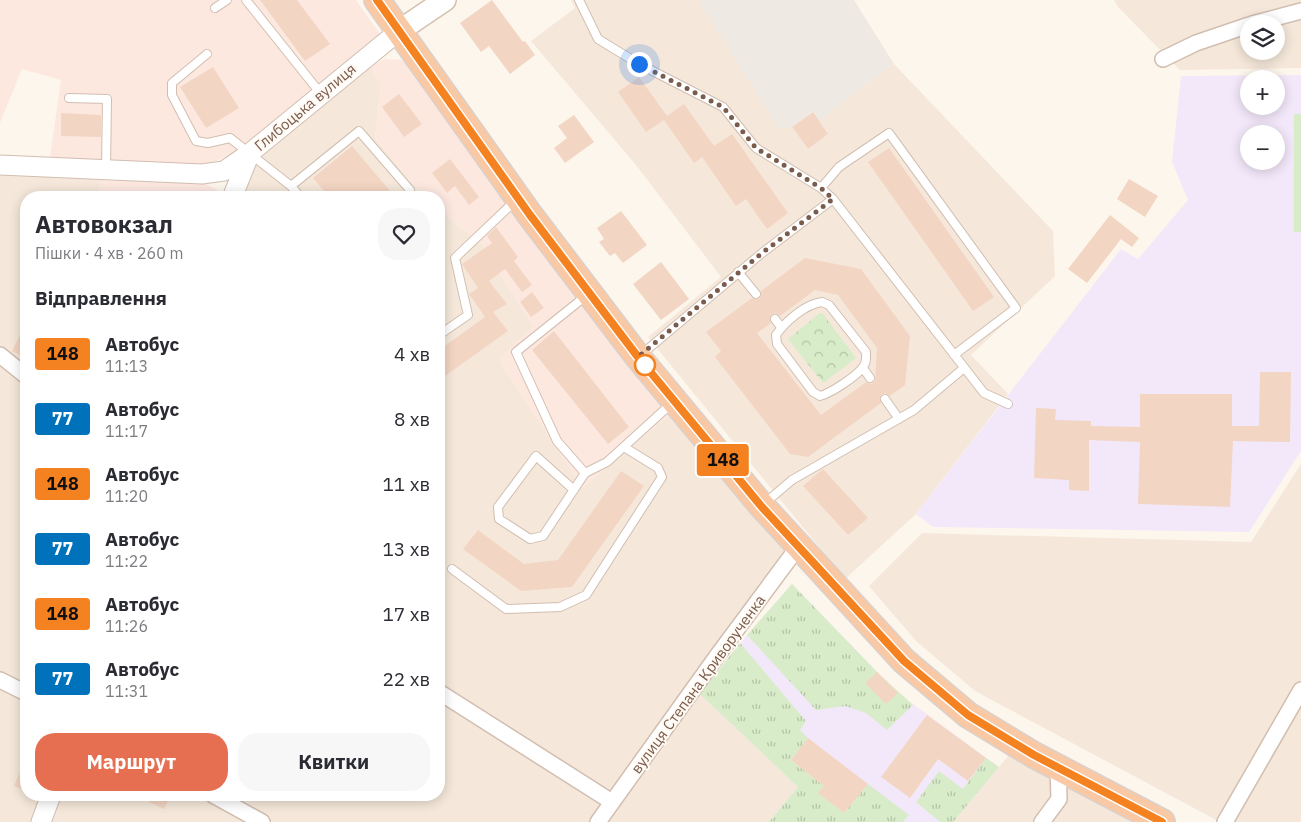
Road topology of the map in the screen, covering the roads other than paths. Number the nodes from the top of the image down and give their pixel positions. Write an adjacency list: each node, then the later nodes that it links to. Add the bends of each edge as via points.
1 (227, 0): 6 (lane)
2 (246, 0): 13 (lane)
3 (377, 0): 10 (highway)
4 (445, 0): 10 (main road)
5 (579, 0): 19 (lane, via 598,38 639,64 723,107 756,148)
6 (215, 8)
7 (1301, 11): 8 (street)
8 (1285, 15)
9 (1240, 28): 12 (street)
10 (399, 31): 13 (street, Глибоцька вулиця); 23 (highway)
11 (206, 54): 15 (lane, via 172,83 172,95 196,141 208,143 230,138)
12 (1163, 59)
13 (321, 94): 15 (street, Глибоцька вулиця)
14 (69, 98): 17 (lane, via 107,99)
15 (250, 153): 17 (street, via 224,170 202,174); 18 (lane); 21 (street, Глибоцька вулиця)
16 (0, 165): 17 (street)
17 (106, 171)
18 (291, 186): 20 (lane, via 359,131); 22 (lane)
19 (821, 188): 24 (lane); 32 (lane, via 839,167 889,133 1016,308)
20 (410, 190)
21 (235, 191)
22 (295, 191)
23 (518, 199): 26 (highway); 30 (lane, via 455,258 468,315)
24 (833, 199): 25 (lane); 32 (lane)
25 (738, 272): 27 (lane); 33 (lane)
26 (588, 294): 33 (highway); 43 (lane, via 516,352 557,441)
27 (756, 294)
28 (775, 319): 29 (lane)
29 (781, 327): 34 (lane, via 814,303 829,304 866,352); 34 (lane, via 776,335 777,344 813,392 820,396)
30 (445, 331)
31 (0, 355): 36 (street)
32 (954, 355): 35 (lane)
33 (638, 357): 39 (highway)
34 (863, 368): 37 (lane)
35 (964, 368): 40 (lane, via 984,394); 41 (lane)
36 (20, 371)
37 (870, 378)
38 (885, 399): 41 (lane)
39 (674, 402): 42 (lane); 45 (highway)
40 (1008, 404)
41 (899, 419): 45 (lane, via 792,480)
42 (624, 447): 43 (lane, via 607,462); 47 (lane, via 658,468 662,477 586,595 560,607 506,609)
43 (585, 473): 44 (lane)
44 (574, 490): 44 (lane, via 543,536 530,539 499,520 498,507 536,456)
45 (761, 506): 46 (highway)
46 (798, 548): 52 (highway, via 904,661 968,715); 55 (street, вулиця Степана Криворученка)
47 (452, 569)
48 (0, 680): 50 (street)
49 (1301, 690): 61 (street)
50 (20, 691)
51 (445, 696): 55 (street)
52 (1058, 767): 59 (street, via 1059,799); 60 (highway)
53 (49, 801): 56 (street)
54 (224, 801): 57 (street)
55 (612, 802): 58 (street, вулиця Степана Криворученка)
56 (41, 822)
57 (262, 822)
58 (598, 822)
59 (1042, 822)
60 (1162, 822)
61 (1225, 822)

